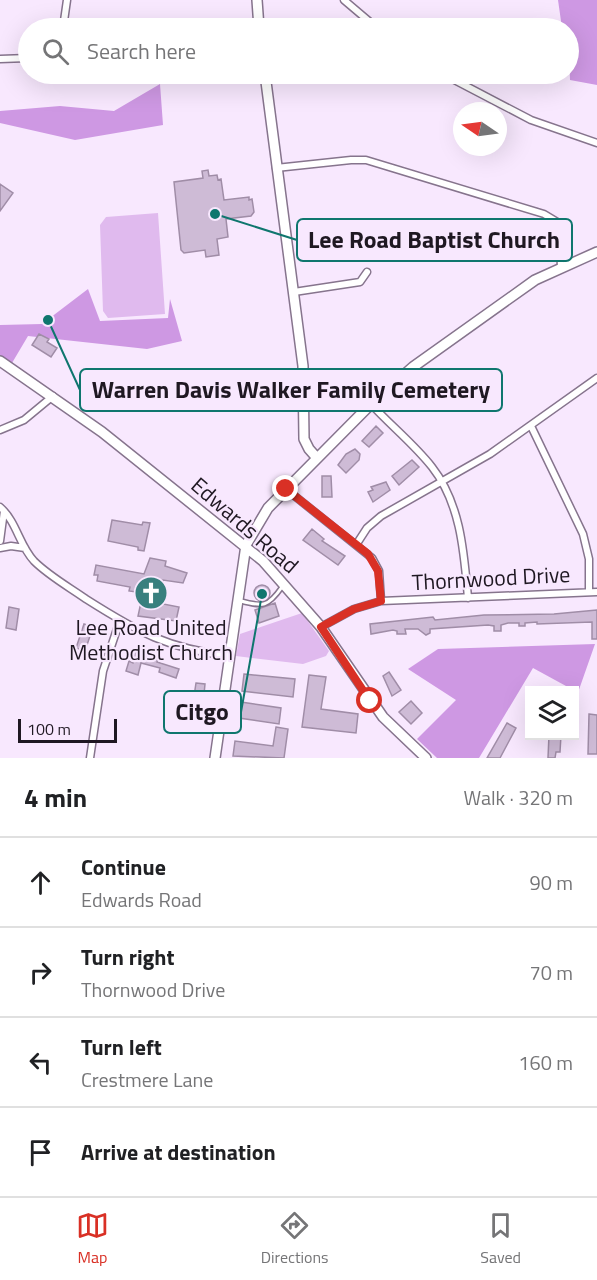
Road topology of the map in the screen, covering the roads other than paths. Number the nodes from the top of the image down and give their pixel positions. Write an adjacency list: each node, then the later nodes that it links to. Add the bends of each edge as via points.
1 (67, 0): 4 (street)
2 (257, 0): 5 (street)
3 (344, 0): 6 (street)
4 (64, 18)
5 (258, 18)
6 (365, 18)
7 (18, 58): 8 (street)
8 (0, 59)
9 (265, 84): 12 (street)
10 (462, 84): 11 (street, via 531,120)
11 (597, 143)
12 (276, 168): 14 (street, via 366,160 544,214 559,223); 16 (street)
13 (597, 252): 14 (street)
14 (561, 267): 20 (street, via 508,299)
15 (367, 272): 16 (street, via 360,282)
16 (294, 292): 23 (street, via 304,381 304,439)
17 (0, 361): 19 (street, Edwards Road)
18 (597, 378): 21 (street)
19 (53, 396): 22 (street, via 24,420); 28 (street, Edwards Road)
20 (370, 404): 23 (street); 24 (street)
21 (531, 426): 24 (street); 33 (street, via 583,534)
22 (0, 429)
23 (317, 458): 25 (street)
24 (442, 481): 29 (street, via 381,516); 35 (street, via 459,527)
25 (286, 489): 28 (street, via 268,508); 29 (street)
26 (2, 509): 27 (street); 31 (street)
27 (0, 541)
28 (246, 545): 32 (street, Edwards Road); 36 (street)
29 (356, 545): 37 (street, via 377,566)
30 (0, 548): 31 (street)
31 (25, 548): 38 (street, via 42,568)
32 (285, 584): 36 (lane, via 268,603 256,607); 39 (street, Edwards Road)
33 (589, 592): 34 (street, Thornwood Drive); 35 (street, Thornwood Drive)
34 (597, 592)
35 (468, 598): 37 (street, Thornwood Drive)
36 (238, 601): 40 (street)
37 (381, 601): 39 (street, Thornwood Drive, via 354,609)
38 (120, 620): 40 (street, via 150,638 180,648); 41 (street, via 103,671)
39 (321, 627): 43 (street, Edwards Road, via 383,717)
40 (230, 656): 42 (street)
41 (90, 758)
42 (215, 758)
43 (426, 758)

